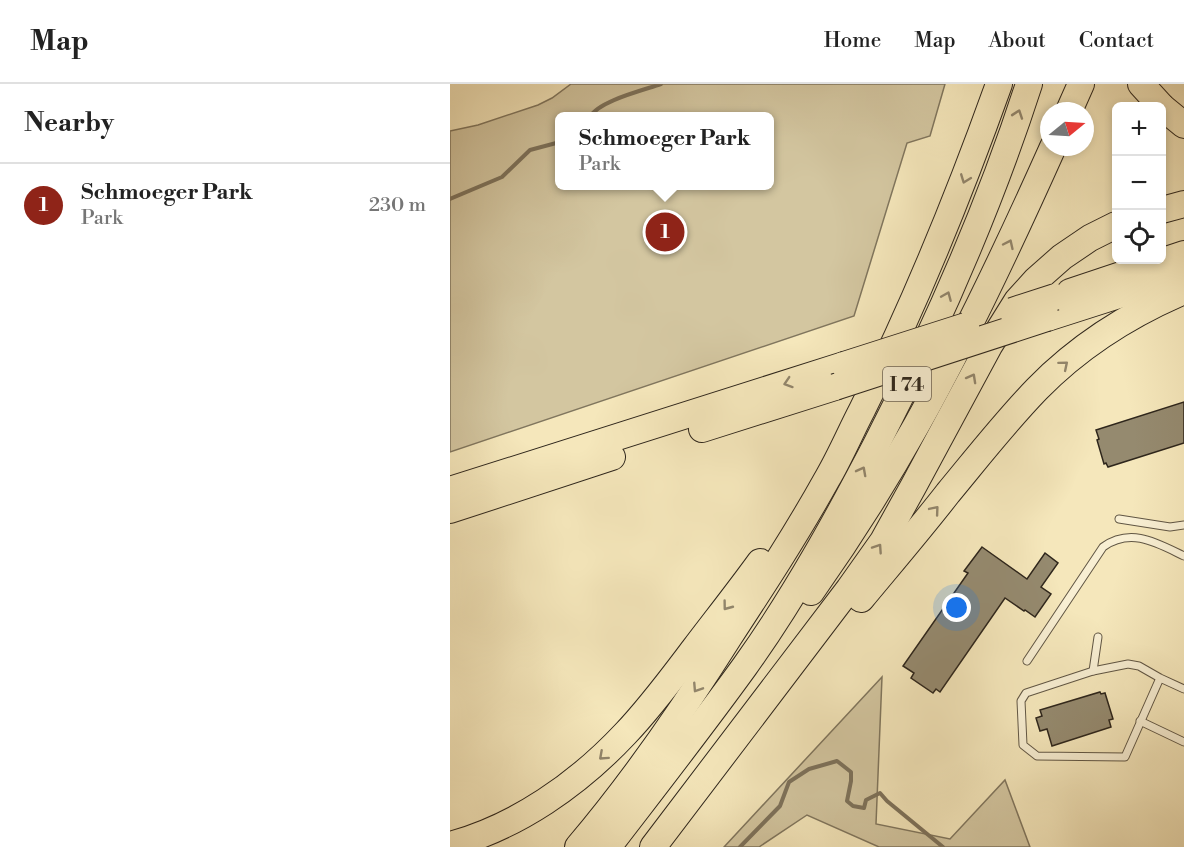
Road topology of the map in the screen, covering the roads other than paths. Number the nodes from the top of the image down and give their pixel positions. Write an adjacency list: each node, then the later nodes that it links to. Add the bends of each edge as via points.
1 (999, 84): 21 (highway, I 74, one-way to 21, via 913,304)
2 (1029, 84): 29 (highway, I 74, one-way to 2, via 840,512 910,377 967,250)
3 (1081, 84): 5 (highway)
4 (1142, 84): 6 (highway)
5 (1073, 102)
6 (1157, 102)
7 (1166, 111): 8 (highway)
8 (1184, 125)
9 (1049, 156): 29 (highway, one-way to 9, via 783,632 896,460 973,319)
10 (1184, 204): 11 (highway)
11 (1166, 209)
12 (1112, 227): 38 (highway, one-way to 12, via 883,541 1017,301 1062,257)
13 (1184, 250): 15 (highway)
14 (1184, 254): 19 (highway)
15 (1166, 256)
16 (1147, 264): 19 (highway)
17 (1184, 274): 19 (highway)
18 (1184, 291): 38 (highway, one-way to 18, via 1033,393 1093,342 1142,311)
19 (1057, 302): 20 (highway, bridge)
20 (839, 376): 22 (highway, one-way to 22); 23 (highway)
21 (828, 478): 35 (highway, one-way to 35, via 795,509 743,586 613,747 539,805 499,828); 36 (highway, I 74, one-way to 36, via 690,698)
22 (450, 490)
23 (450, 510)
24 (1119, 519): 25 (lane, via 1170,527)
25 (1184, 525)
26 (1184, 556): 28 (lane, via 1155,542 1131,537 1113,540 1103,547)
27 (1098, 637): 30 (lane)
28 (1027, 662)
29 (745, 665): 37 (highway, I 74)
30 (1093, 671): 31 (lane, via 1128,664); 33 (lane, via 1026,693 1021,701 1023,745 1037,756 1125,757)
31 (1160, 678): 32 (lane); 33 (lane)
32 (1184, 689)
33 (1140, 721): 34 (lane)
34 (1184, 742)
35 (450, 845)
36 (578, 847)
37 (608, 847)
38 (655, 847)

